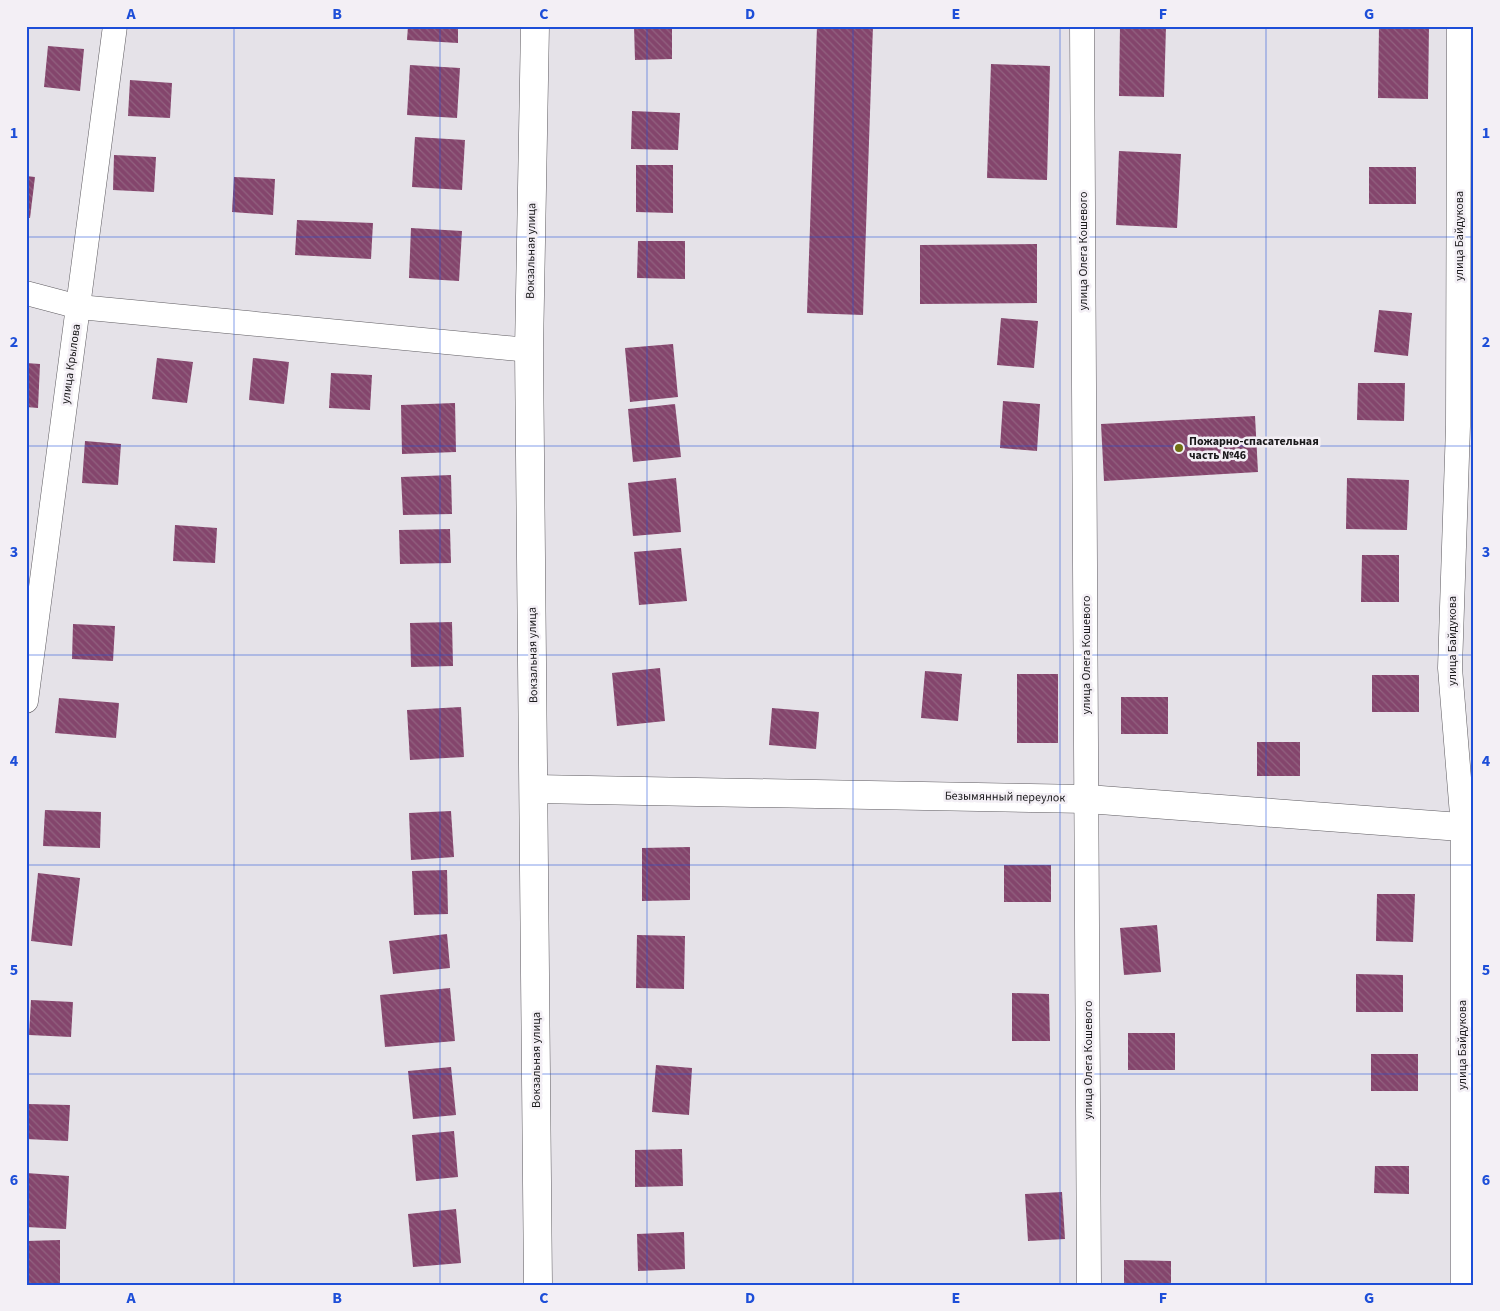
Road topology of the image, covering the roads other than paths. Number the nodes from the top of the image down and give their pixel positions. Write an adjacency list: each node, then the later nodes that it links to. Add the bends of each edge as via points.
1 (115, 26): 6 (street, улица Крылова)
2 (535, 26): 7 (street, Вокзальная улица)
3 (1082, 26): 10 (street, улица Олега Кошевого)
4 (1459, 26): 11 (street, улица Байдукова, via 1458,426 1450,668)
5 (26, 293): 6 (street)
6 (79, 307): 7 (street); 8 (street, улица Крылова)
7 (530, 350): 9 (street, Вокзальная улица)
8 (26, 701)
9 (535, 789): 10 (street, Безымянный переулок); 12 (street, Вокзальная улица)
10 (1087, 799): 11 (street, Безымянный переулок); 13 (street, улица Олега Кошевого)
11 (1469, 828): 14 (street, улица Байдукова)
12 (538, 1285)
13 (1089, 1285)
14 (1463, 1285)

